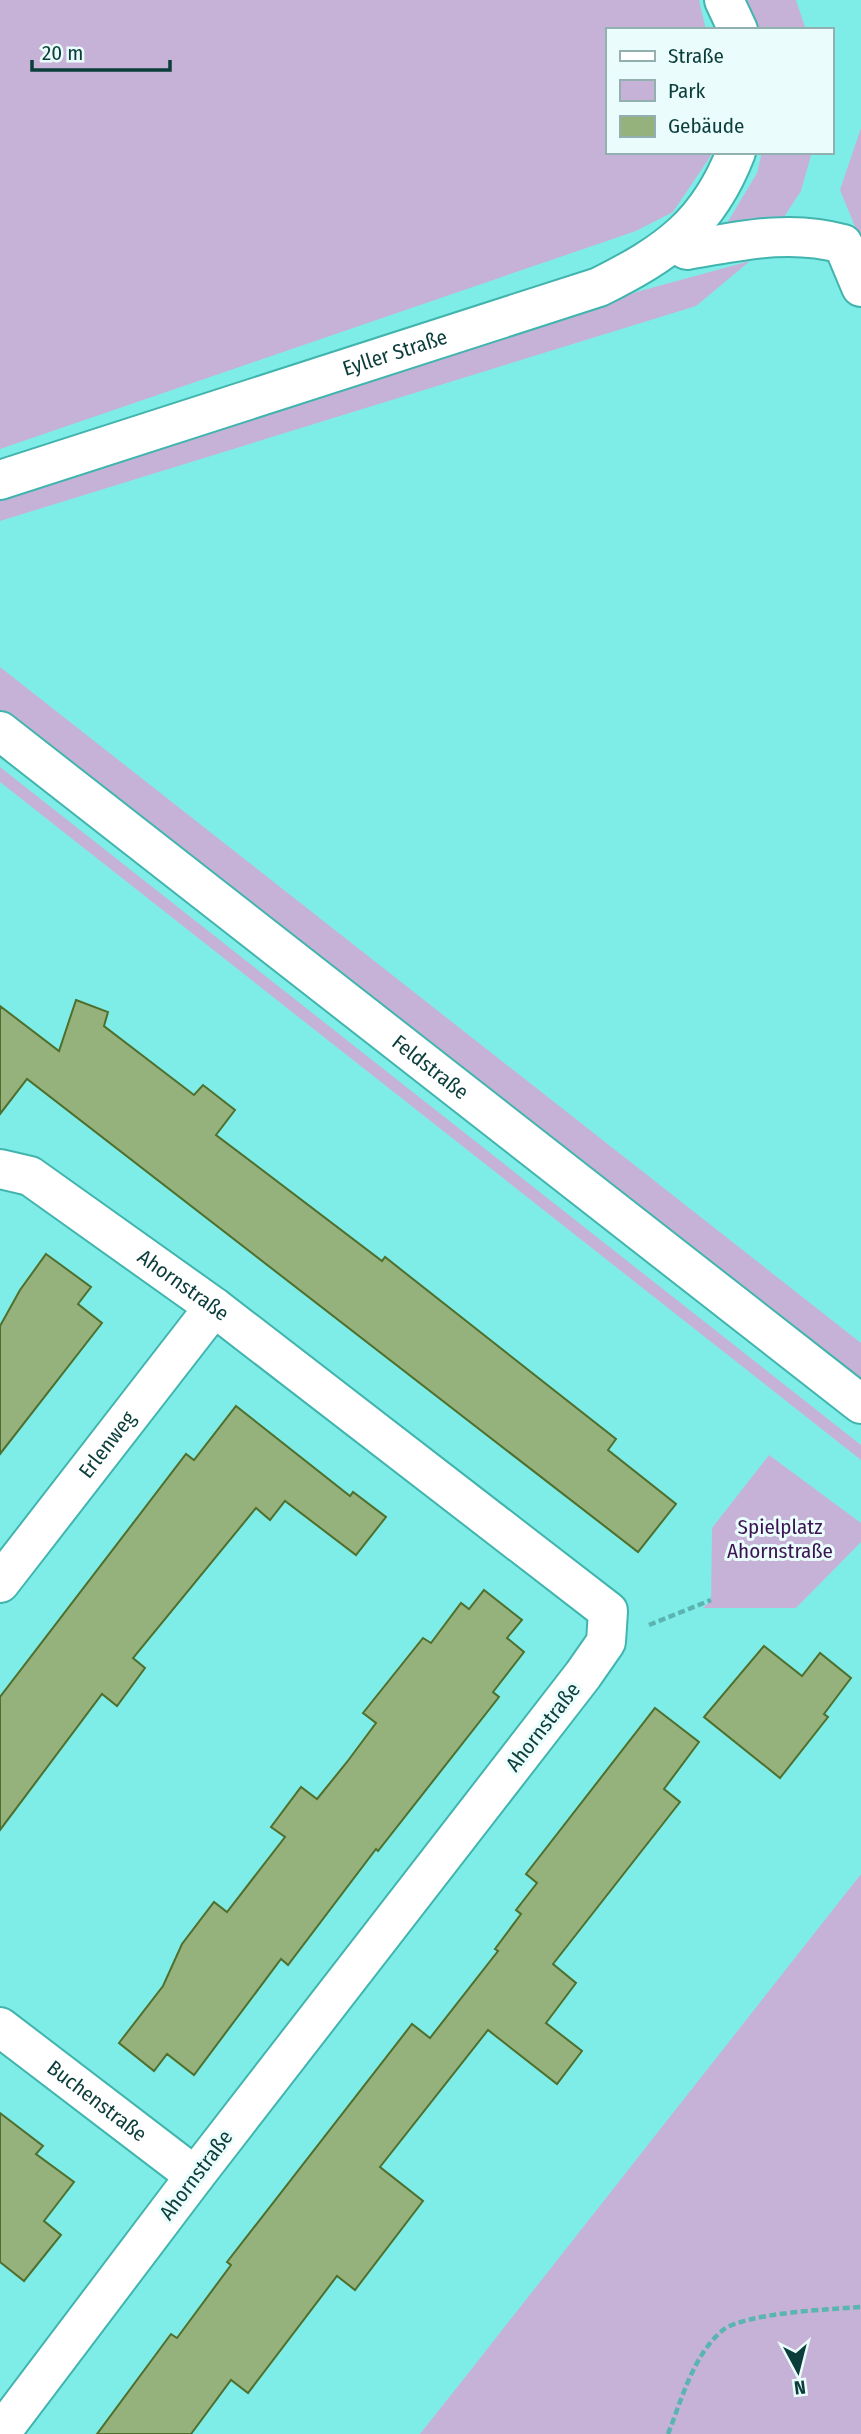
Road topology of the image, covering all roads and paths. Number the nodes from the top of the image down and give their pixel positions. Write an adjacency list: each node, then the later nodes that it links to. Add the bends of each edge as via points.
1 (724, 0): 2 (street)
2 (737, 28)
3 (735, 154): 4 (street, Eyller Straße, via 727,177 701,218)
4 (674, 242): 5 (street, via 687,250 770,236 814,236 843,244); 6 (street, Eyller Straße, via 599,287)
5 (861, 287)
6 (0, 480)
7 (0, 731): 10 (street, Feldstraße)
8 (0, 1169): 9 (street, Ahornstraße, via 30,1176)
9 (215, 1307): 11 (street, Erlenweg); 13 (street, Ahornstraße, via 608,1611)
10 (861, 1404)
11 (0, 1583)
12 (711, 1600): 13 (path)
13 (606, 1642): 15 (street, Ahornstraße)
14 (0, 2027): 15 (street, Buchenstraße)
15 (195, 2176): 17 (street, Ahornstraße)
16 (861, 2307): 18 (path, via 753,2319 724,2329 696,2364)
17 (0, 2434)
18 (667, 2434)

